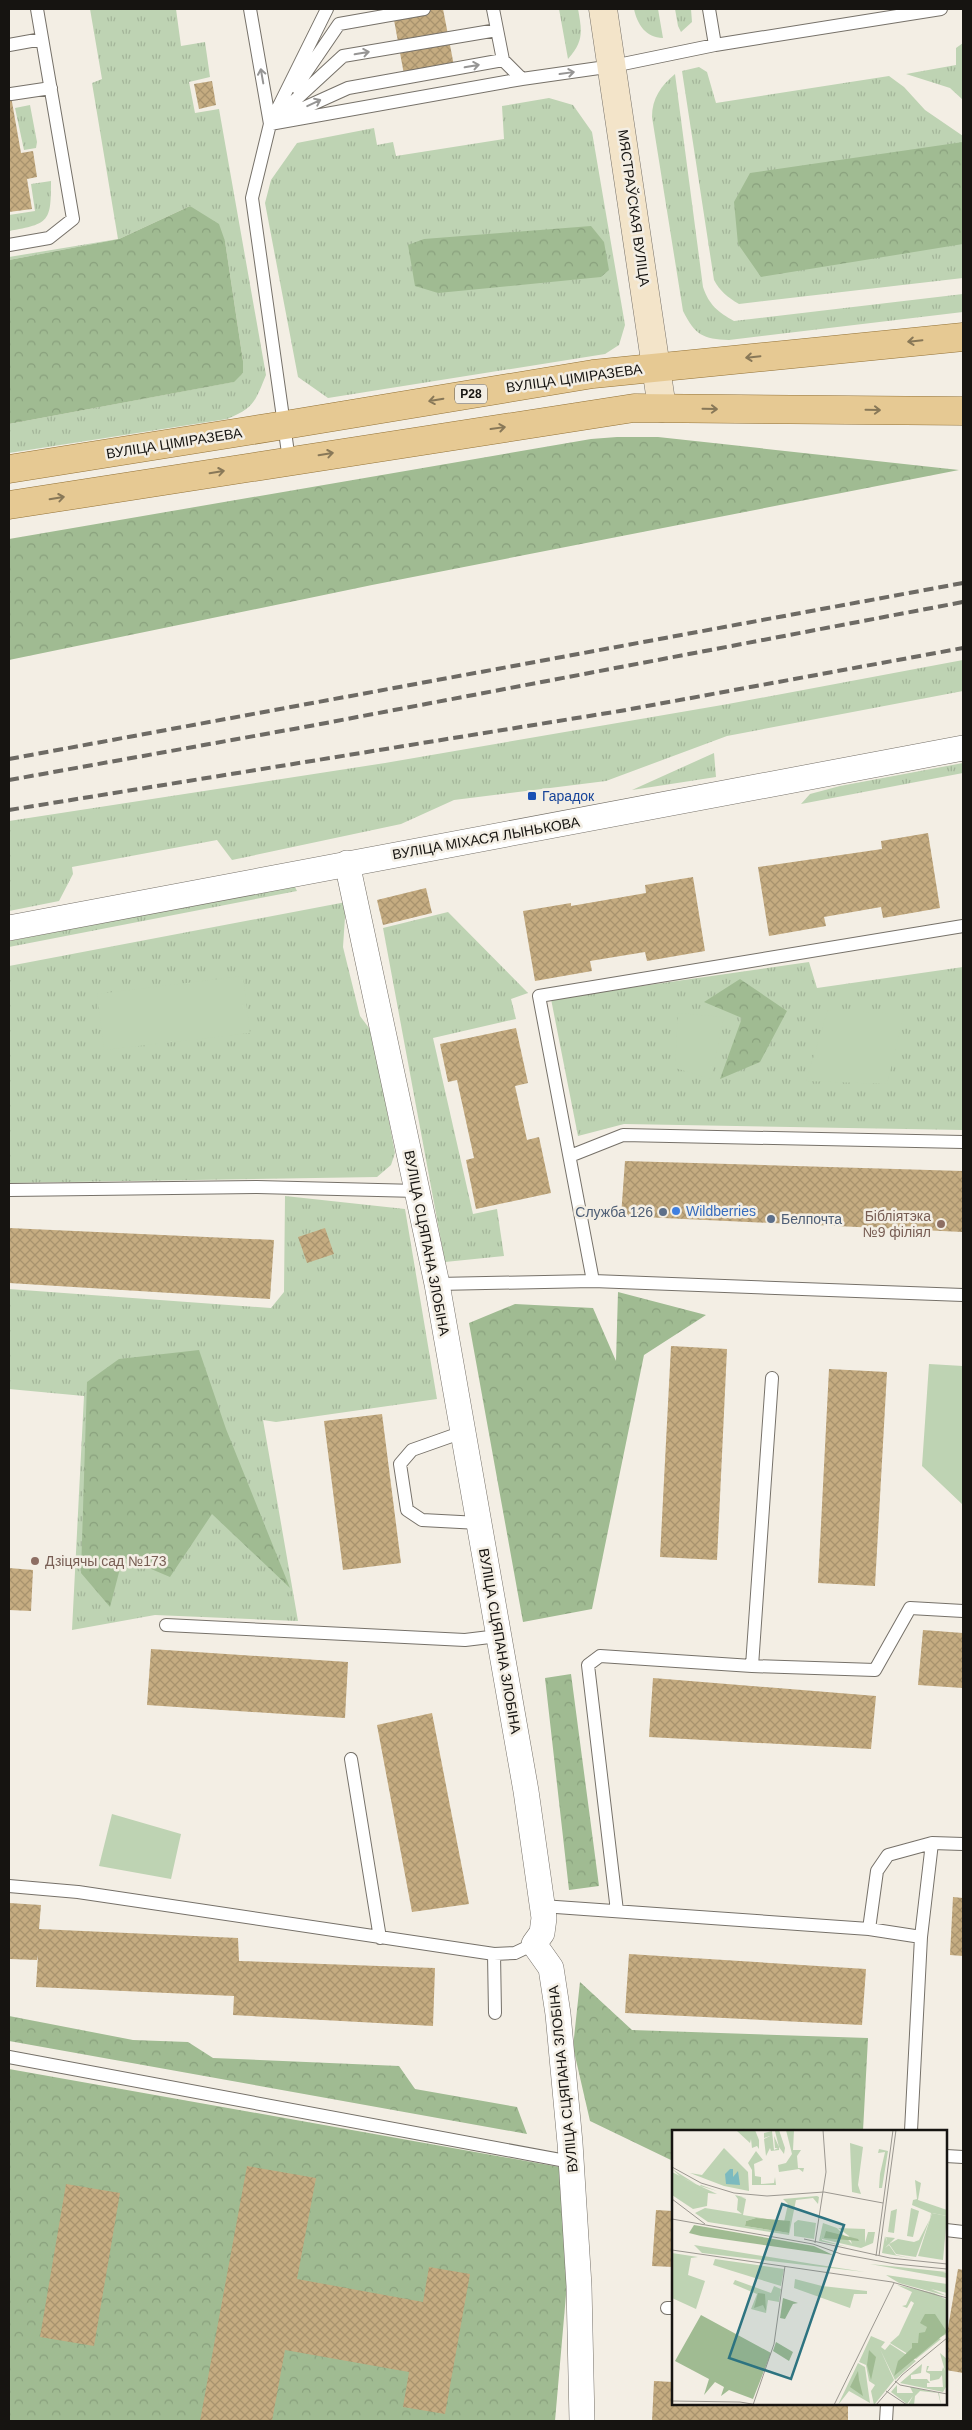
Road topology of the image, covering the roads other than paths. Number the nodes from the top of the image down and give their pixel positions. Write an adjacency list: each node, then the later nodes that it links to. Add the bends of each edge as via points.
1 (37, 9): 10 (lane)
2 (250, 9): 18 (lane, one-way to 2)
3 (326, 9): 18 (lane)
4 (424, 9): 18 (lane, via 338,24)
5 (494, 9): 9 (lane)
6 (603, 9): 14 (street, МЯСТРАЎСКАЯ ВУЛІЦА)
7 (709, 9): 12 (lane)
8 (941, 9): 12 (lane)
9 (497, 30): 13 (lane); 18 (lane, one-way to 9, via 343,56)
10 (42, 40): 11 (lane); 16 (lane)
11 (9, 45)
12 (715, 45): 14 (lane)
13 (503, 60): 15 (lane); 18 (lane, one-way to 13, via 348,88)
14 (613, 66): 15 (lane, one-way to 14); 21 (street, МЯСТРАЎСКАЯ ВУЛІЦА)
15 (522, 79): 18 (lane)
16 (51, 88): 17 (lane); 19 (lane, via 73,219 49,238)
17 (11, 94)
18 (270, 124): 24 (lane, via 252,198)
19 (9, 244)
20 (963, 337): 21 (main road, ВУЛІЦА ЦІМІРАЗЕВА / Р28, one-way to 21)
21 (657, 366): 22 (street, МЯСТРАЎСКАЯ ВУЛІЦА); 24 (main road, ВУЛІЦА ЦІМІРАЗЕВА / Р28, one-way to 24)
22 (662, 408): 23 (main road, one-way to 23); 25 (main road, one-way to 22, via 634,408)
23 (963, 411)
24 (285, 426): 25 (lane); 26 (main road, ВУЛІЦА ЦІМІРАЗЕВА / Р28)
25 (289, 460): 27 (main road, one-way to 25)
26 (9, 469)
27 (9, 505)
28 (963, 748): 29 (street, ВУЛІЦА МІХАСЯ ЛЫНЬКОВА, via 614,816)
29 (347, 863): 31 (street, ВУЛІЦА МІХАСЯ ЛЫНЬКОВА); 35 (street, ВУЛІЦА СЦЯПАНА ЗЛОБІНА)
30 (963, 926): 33 (lane, via 539,996)
31 (9, 928)
32 (963, 1142): 33 (lane, via 624,1136)
33 (570, 1156): 36 (lane)
34 (9, 1190): 35 (lane, via 256,1187)
35 (418, 1191): 37 (street, ВУЛІЦА СЦЯПАНА ЗЛОБІНА)
36 (593, 1281): 37 (lane); 38 (lane)
37 (437, 1284): 40 (street, ВУЛІЦА СЦЯПАНА ЗЛОБІНА)
38 (963, 1295)
39 (772, 1378): 45 (lane)
40 (463, 1432): 41 (street, ВУЛІЦА СЦЯПАНА ЗЛОБІНА); 41 (lane, via 412,1450 400,1464 406,1510 422,1520)
41 (479, 1523): 44 (street, ВУЛІЦА СЦЯПАНА ЗЛОБІНА)
42 (963, 1611): 45 (lane, via 910,1608 875,1670)
43 (166, 1625): 44 (lane, via 465,1640)
44 (498, 1636): 50 (street, ВУЛІЦА СЦЯПАНА ЗЛОБІНА, via 526,1791)
45 (752, 1666): 51 (lane, via 600,1656 588,1665)
46 (351, 1759): 53 (lane)
47 (932, 1843): 48 (lane); 52 (lane, via 888,1855 877,1871); 54 (lane)
48 (963, 1844)
49 (9, 1886): 53 (lane, via 78,1892)
50 (542, 1906): 51 (lane); 55 (street, ВУЛІЦА СЦЯПАНА ЗЛОБІНА, via 542,1933)
51 (617, 1911): 52 (lane)
52 (868, 1929): 54 (lane)
53 (380, 1938): 56 (lane)
54 (921, 1938): 59 (lane)
55 (534, 1944): 56 (lane, via 515,1953); 62 (street, ВУЛІЦА СЦЯПАНА ЗЛОБІНА, via 551,1968)
56 (494, 1954): 57 (lane)
57 (495, 2013)
58 (9, 2057): 62 (lane)
59 (911, 2130)
60 (947, 2156): 61 (lane)
61 (963, 2157)
62 (571, 2162): 66 (street, ВУЛІЦА СЦЯПАНА ЗЛОБІНА, via 579,2286)
63 (947, 2230): 64 (lane)
64 (963, 2232)
65 (888, 2405): 67 (lane)
66 (582, 2421)
67 (886, 2421)

